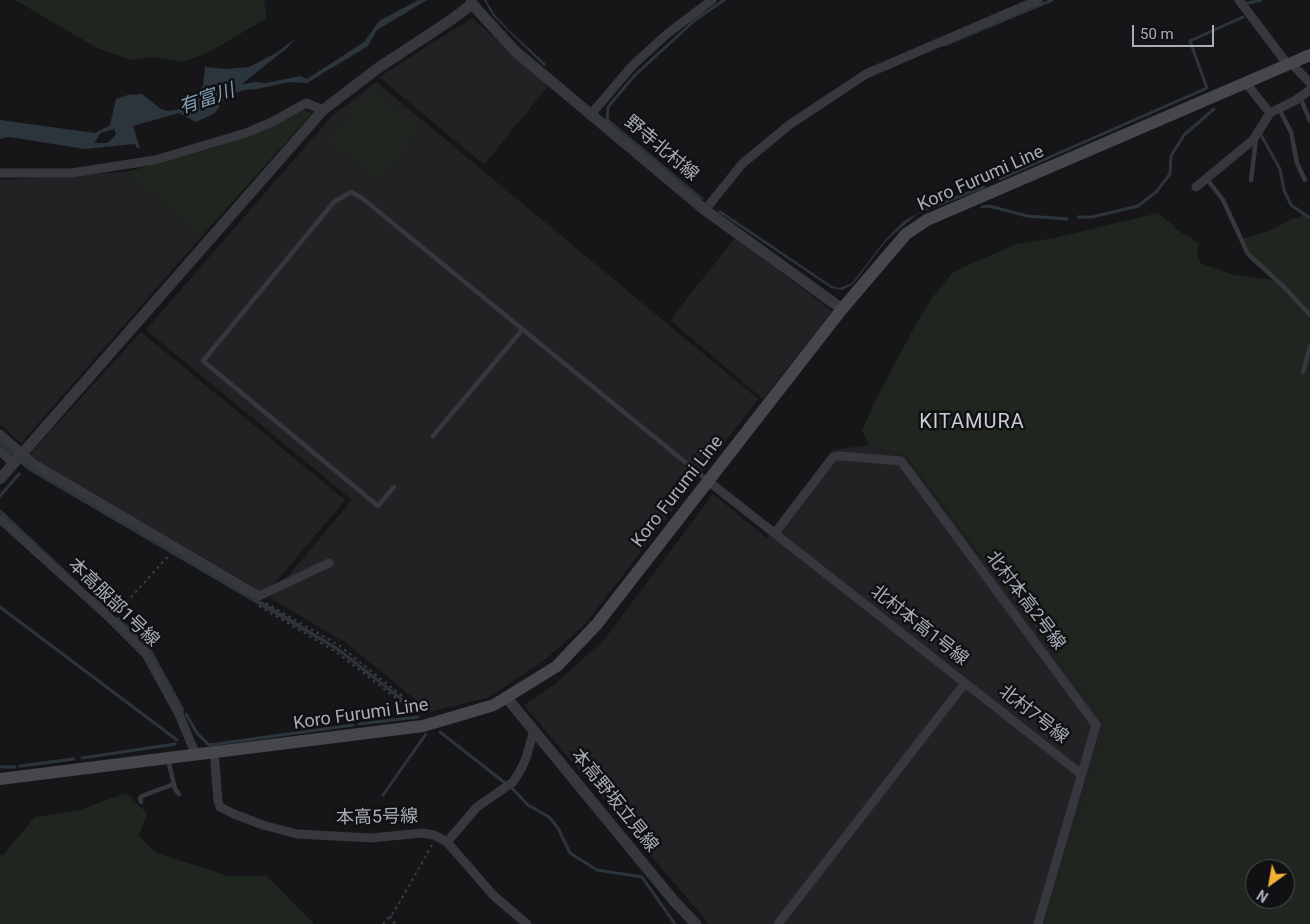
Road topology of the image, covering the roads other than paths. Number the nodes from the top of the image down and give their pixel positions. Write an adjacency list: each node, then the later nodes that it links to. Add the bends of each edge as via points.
1 (712, 0): 13 (street, via 633,65)
2 (1038, 0): 22 (street, via 866,74 782,130 742,164)
3 (1239, 0): 6 (street)
4 (472, 1): 12 (street, via 451,20 378,68); 13 (street, 野寺北村線, via 515,51)
5 (1310, 55): 6 (main road, Koro Furumi Line)
6 (1290, 64): 7 (main road, Koro Furumi Line); 8 (street)
7 (1246, 83): 14 (street); 23 (main road, Koro Furumi Line, via 927,220 906,234)
8 (1310, 83)
9 (1310, 90): 10 (street)
10 (1300, 97): 11 (street); 15 (lane)
11 (1278, 109): 14 (street); 20 (lane, via 1290,132 1297,164)
12 (323, 110): 17 (street, via 306,103 238,136 125,166 71,173); 31 (street)
13 (592, 113): 22 (street, 野寺北村線)
14 (1270, 113): 16 (street)
15 (1310, 121)
16 (1256, 134): 18 (street); 19 (lane)
17 (0, 173)
18 (1207, 178): 21 (street); 24 (lane, via 1223,200 1248,254)
19 (1251, 180)
20 (1305, 180)
21 (1196, 187)
22 (705, 210): 23 (street, 野寺北村線)
23 (842, 309): 34 (main road, Koro Furumi Line)
24 (1310, 314)
25 (522, 330): 29 (lane); 34 (lane); 35 (lane, via 351,192 334,202 203,361 378,506)
26 (1310, 348): 27 (lane)
27 (1304, 372)
28 (0, 434): 31 (street)
29 (433, 436)
30 (0, 451): 32 (street)
31 (21, 454): 32 (street); 38 (street, via 259,596)
32 (13, 463): 33 (street)
33 (0, 479)
34 (708, 480): 37 (street, 北村本高1号線); 40 (main road, Koro Furumi Line, via 597,624 557,666)
35 (394, 487)
36 (0, 519): 43 (street, 本高服部1号線, via 146,654 179,714)
37 (775, 533): 39 (street, 北村本高1号線); 45 (street, 北村本高2号線, via 834,457 900,461 1096,725)
38 (329, 562)
39 (965, 683): 45 (street, 北村7号線); 53 (street, 北村本高1号線)
40 (507, 698): 41 (street, 本高野坂立見線); 42 (main road, Koro Furumi Line, via 494,706 433,724)
41 (534, 730): 50 (street, via 526,758 513,782 478,807); 52 (street, 本高野坂立見線)
42 (214, 751): 43 (main road, Koro Furumi Line); 50 (street, 本高5号線, via 220,807 262,825 283,831 372,838 422,833)
43 (195, 753): 44 (main road, Koro Furumi Line)
44 (168, 758): 46 (main road, Koro Furumi Line); 47 (lane)
45 (1081, 774): 54 (street, 北村本高2号線)
46 (0, 778)
47 (174, 784): 48 (lane); 49 (lane, via 142,796)
48 (179, 794)
49 (141, 802)
50 (447, 842): 51 (street, via 494,896)
51 (527, 924)
52 (696, 924)
53 (778, 924)
54 (1038, 924)

